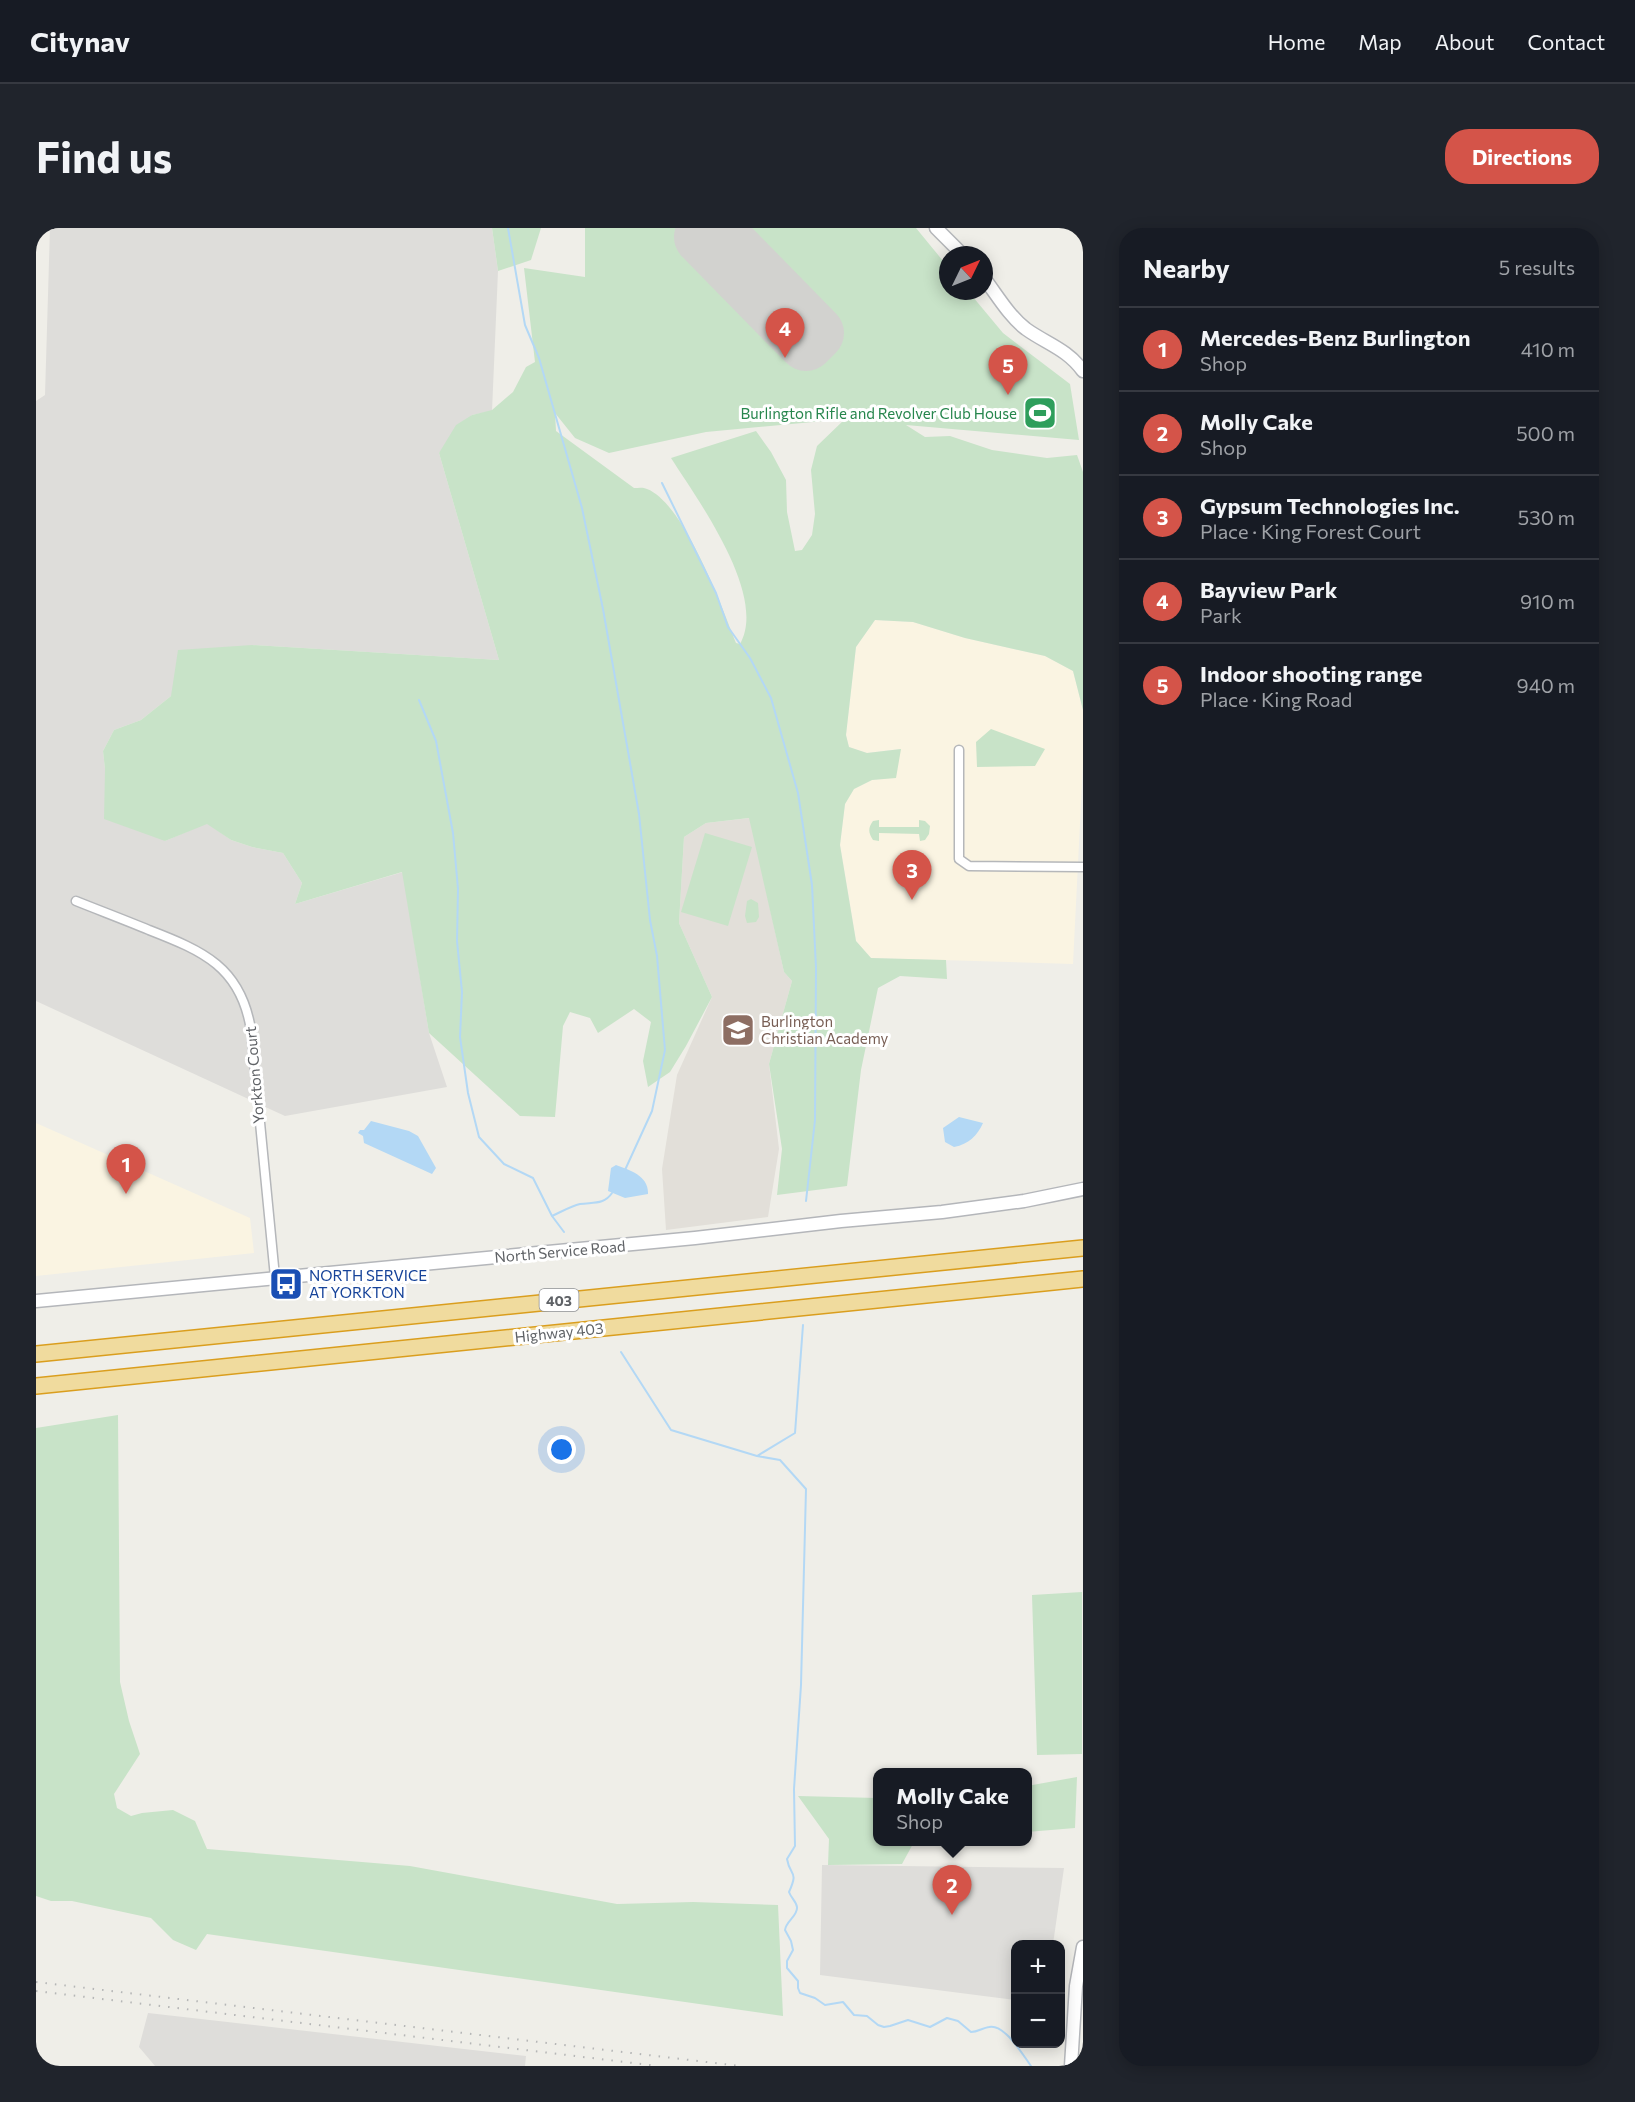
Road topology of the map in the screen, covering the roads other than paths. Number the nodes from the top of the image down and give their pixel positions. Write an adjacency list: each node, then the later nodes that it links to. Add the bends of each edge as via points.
1 (936, 228): 2 (street)
2 (954, 246)
3 (993, 291): 4 (street, via 1026,328 1074,358)
4 (1083, 370)
5 (959, 750): 6 (street, via 959,859 969,866)
6 (1083, 867)
7 (76, 901): 10 (street, Yorkton Court, via 187,945 229,976 240,993 251,1030)
8 (1083, 1189): 10 (street, North Service Road, via 942,1212)
9 (1083, 1248): 13 (highway, 403)
10 (275, 1277): 12 (street, North Service Road)
11 (1083, 1278): 14 (highway, Highway 403 / 403)
12 (36, 1301)
13 (36, 1354)
14 (36, 1386)
15 (1083, 1947): 16 (street, via 1076,1986)
16 (1071, 2066)

